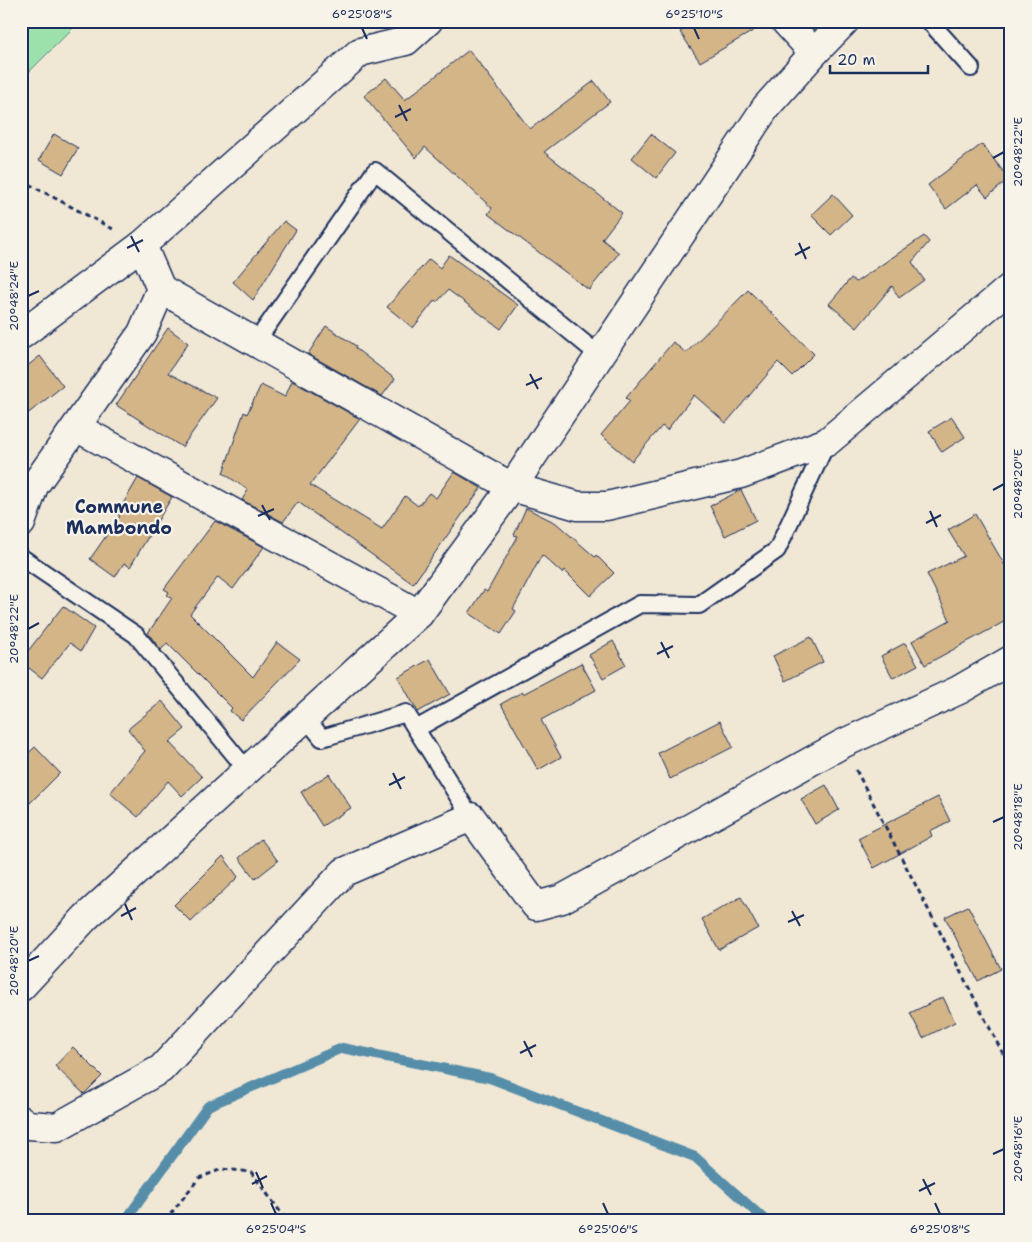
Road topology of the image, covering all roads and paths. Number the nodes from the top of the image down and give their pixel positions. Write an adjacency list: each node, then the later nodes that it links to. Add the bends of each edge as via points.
1 (428, 21): 8 (street, via 406,41 360,52)
2 (785, 21): 5 (street)
3 (845, 21): 5 (street)
4 (929, 21): 6 (lane)
5 (814, 53): 13 (street, via 766,107)
6 (971, 68)
7 (21, 180): 8 (path)
8 (142, 244): 10 (street); 11 (street)
9 (1011, 287): 15 (street)
10 (162, 289): 12 (street); 14 (street, via 142,333)
11 (21, 335)
12 (256, 342): 13 (lane, via 375,171); 16 (street)
13 (600, 356): 16 (street)
14 (76, 426): 17 (street, via 34,486); 19 (street)
15 (827, 442): 16 (street, via 741,474 607,506 578,506); 22 (lane, via 777,550 699,605 640,604)
16 (512, 487): 19 (street)
17 (21, 523)
18 (21, 557): 24 (lane, via 136,635)
19 (419, 614): 21 (street)
20 (1011, 660): 23 (street, via 959,690)
21 (305, 717): 22 (lane, via 322,738 406,713); 24 (street)
22 (416, 729): 25 (lane)
23 (842, 744): 25 (street, via 562,899 536,906); 27 (path)
24 (247, 770): 26 (street, via 86,916)
25 (471, 817): 28 (street, via 344,872 161,1069 57,1127 28,1125)
26 (21, 987)
27 (1011, 1069)
28 (21, 1120)
29 (165, 1221): 30 (path, via 199,1178 222,1169 251,1172)
30 (287, 1221)

